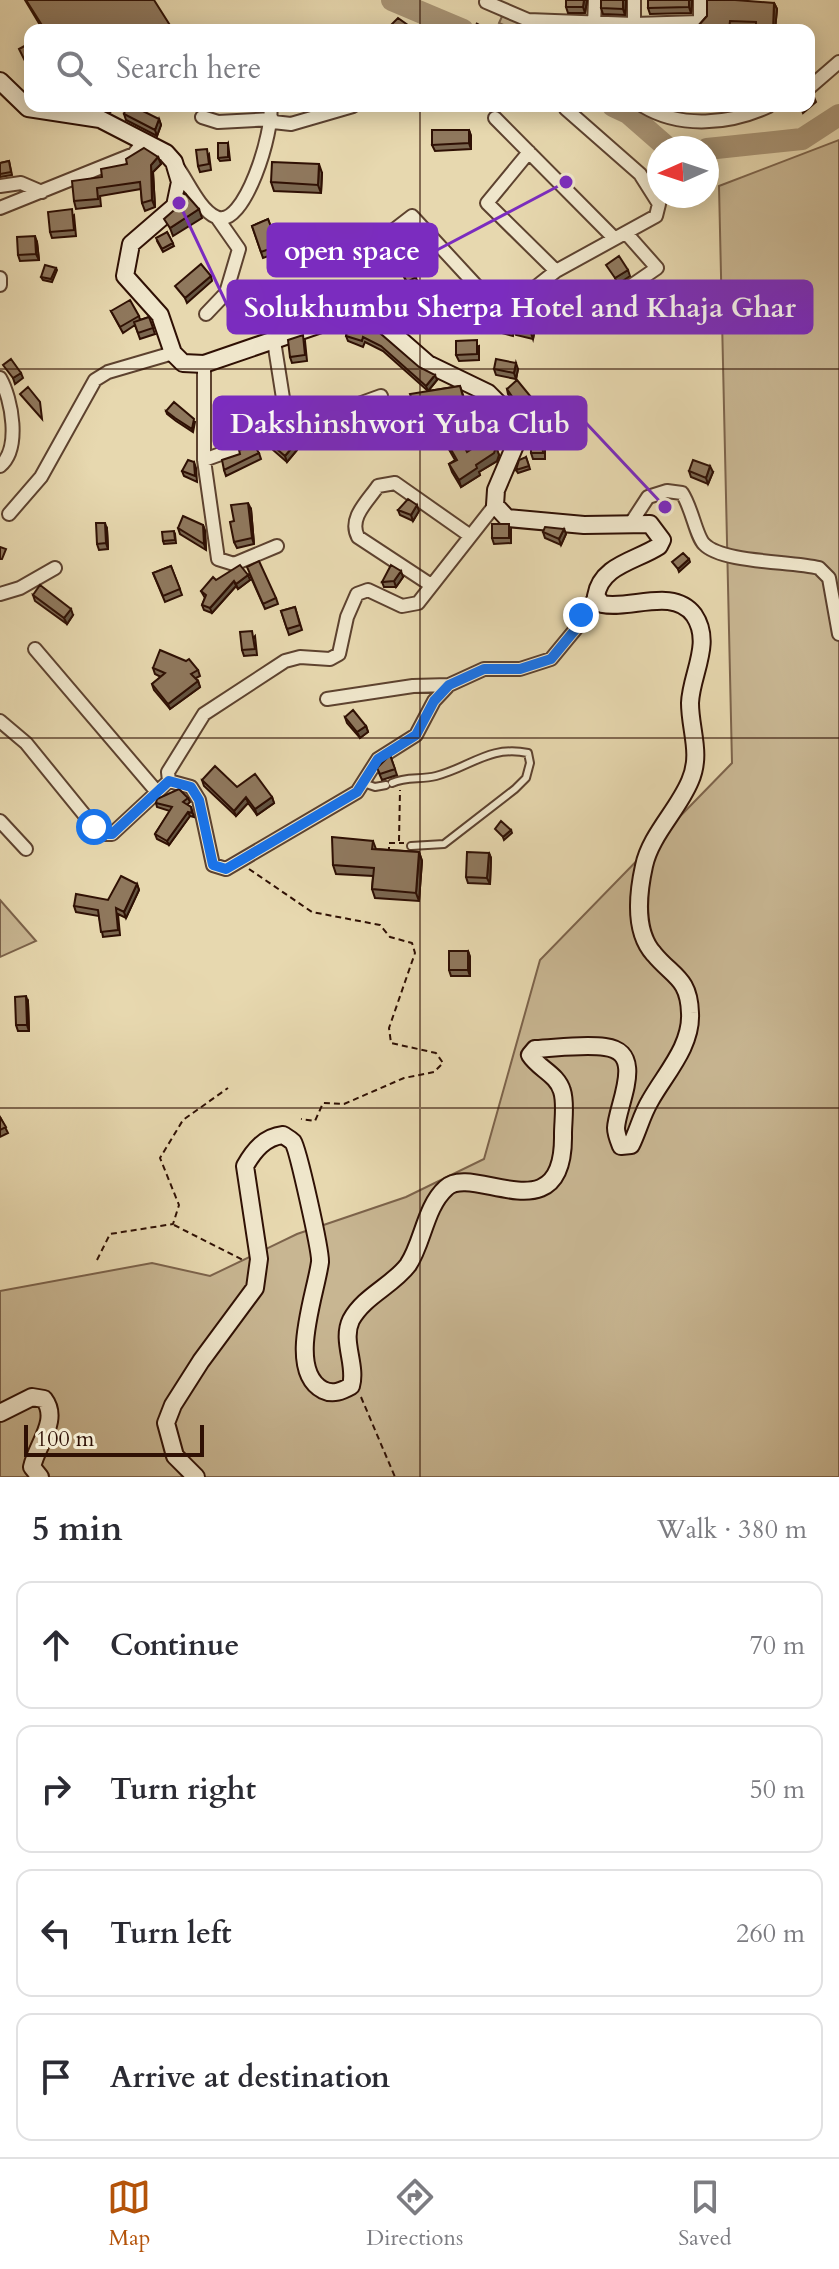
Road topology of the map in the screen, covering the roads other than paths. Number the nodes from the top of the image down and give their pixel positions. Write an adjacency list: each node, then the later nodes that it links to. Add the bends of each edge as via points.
1 (595, 0): 5 (street)
2 (634, 0): 6 (street)
3 (700, 0): 7 (street)
4 (486, 2): 5 (street, via 528,20)
5 (594, 24)
6 (632, 24)
7 (700, 24)
8 (839, 62): 10 (street)
9 (0, 81): 11 (street)
10 (815, 83)
11 (24, 104)
12 (54, 112): 20 (street, via 100,119)
13 (332, 112): 17 (street, via 291,124)
14 (569, 112): 27 (street, via 640,174 659,204 656,216)
15 (656, 112): 16 (street, via 675,121 697,122)
16 (748, 112)
17 (272, 116): 18 (street, via 218,122); 26 (street, via 264,155 239,209 228,219)
18 (202, 117)
19 (495, 118): 21 (street)
20 (144, 141): 22 (street); 24 (street, via 134,154)
21 (529, 152): 27 (street); 29 (street, via 487,203)
22 (174, 162): 26 (street); 37 (street, via 180,182 175,206 131,244 125,264 125,276 160,315)
23 (0, 186): 24 (street, via 21,183)
24 (42, 192): 25 (street)
25 (0, 208)
26 (218, 219): 34 (street, via 239,249 226,293)
27 (620, 236): 29 (street); 33 (street, via 657,268)
28 (377, 243): 32 (street, via 412,216)
29 (556, 271): 32 (street, via 506,309)
30 (0, 278): 31 (street)
31 (0, 285)
32 (484, 294): 35 (street, via 457,313)
33 (612, 299)
34 (206, 314)
35 (390, 329): 36 (street, via 350,314); 44 (street, via 428,364 488,393 510,415 516,443)
36 (274, 341): 38 (street); 41 (street)
37 (173, 353): 38 (street, via 183,363); 45 (street, via 95,380 41,477)
38 (204, 364): 42 (street)
39 (0, 378): 43 (street, via 13,409)
40 (381, 396): 41 (street)
41 (288, 430): 42 (street)
42 (204, 460): 48 (street, via 218,559 234,564)
43 (0, 466)
44 (495, 505): 46 (street, via 507,518 526,522); 47 (street)
45 (9, 514)
46 (631, 523): 52 (street, via 650,524 662,540 646,555 611,572 597,586); 53 (street, via 648,497 682,493 698,535 715,551 819,568 829,578)
47 (469, 535): 50 (street); 50 (street, via 395,483 378,486 356,517 354,530)
48 (277, 546)
49 (55, 568): 51 (street)
50 (431, 585): 58 (street, via 418,603 402,606 368,590 357,594 339,654 285,661 204,714 168,772)
51 (0, 594)
52 (596, 596): 55 (street, via 551,659 520,669 484,669); 66 (street, via 602,604 616,607 671,600 687,607 700,629 701,660 691,695 696,761 679,803 649,852 639,914 652,953 686,986 691,1016 685,1041 631,1145 621,1146 616,1130 628,1080 621,1055 607,1047 535,1049 530,1055 562,1091 563,1151 553,1177 543,1187 527,1191 457,1183 446,1188 411,1261 352,1319 348,1345 354,1375 351,1386 341,1392 327,1392 312,1383 306,1370 309,1309 320,1260 317,1235 293,1143 283,1135 270,1137 245,1166 258,1269 255,1288 201,1361 166,1423 175,1456)
53 (839, 634)
54 (35, 649): 60 (street)
55 (449, 685): 56 (street); 59 (street, via 416,735 378,759)
56 (327, 699)
57 (0, 721): 60 (street, via 26,743 100,834 112,834)
58 (169, 781): 59 (street, via 191,787 199,800 213,865 226,869 357,792); 60 (street)
59 (363, 783): 62 (lane, via 375,787 401,778 435,776 509,749 528,753 526,778 515,789 444,844)
60 (157, 792)
61 (0, 821): 63 (street)
62 (411, 846)
63 (26, 849)
64 (0, 1413): 65 (street, via 32,1397 44,1399 50,1407 50,1424 32,1467)
65 (40, 1477)
66 (196, 1477)

